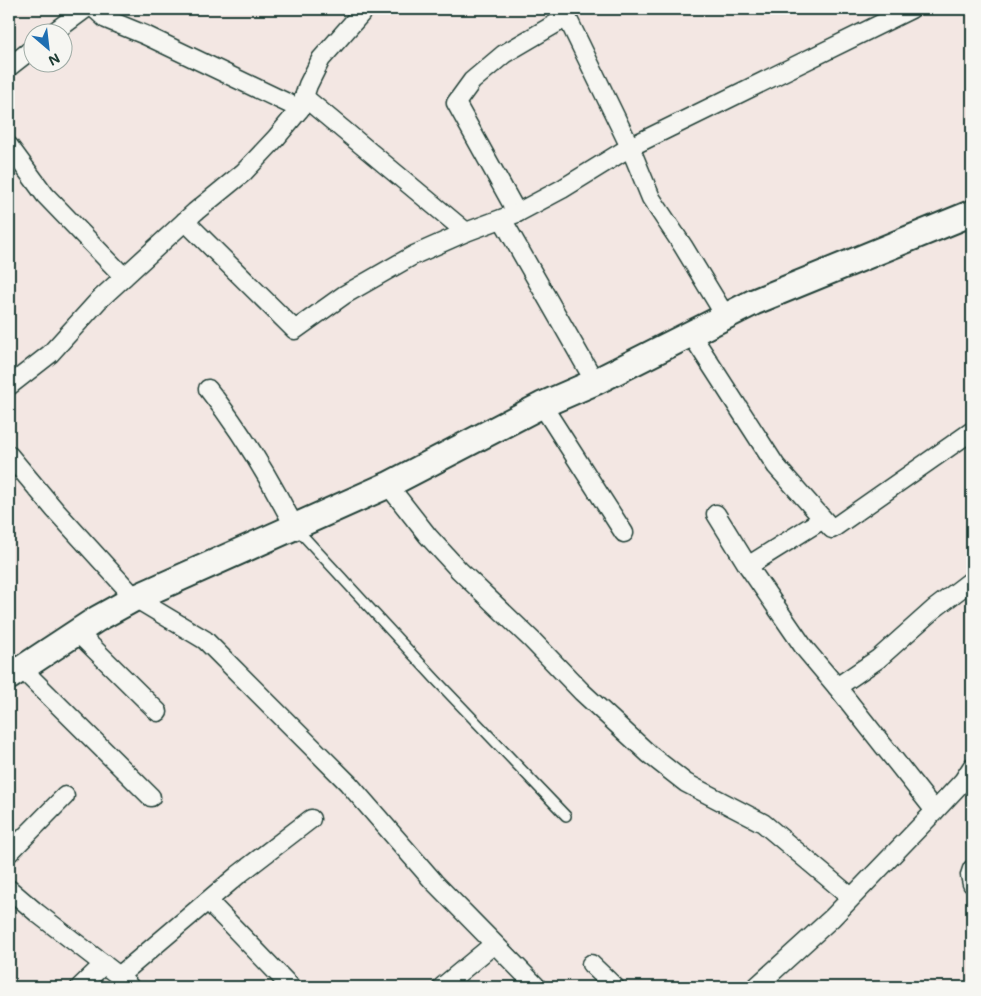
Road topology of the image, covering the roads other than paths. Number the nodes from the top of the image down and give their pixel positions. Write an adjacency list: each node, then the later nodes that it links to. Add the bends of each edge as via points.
1 (85, 9): 6 (street)
2 (95, 9): 9 (street, via 106,19)
3 (365, 9): 9 (street, via 321,59)
4 (911, 9): 11 (street)
5 (565, 13): 11 (street); 13 (street, via 472,80 456,102)
6 (67, 22)
7 (22, 57): 8 (street)
8 (9, 67)
9 (302, 103): 14 (street, via 276,138 244,172); 15 (street)
10 (9, 146): 16 (street, via 45,195)
11 (630, 147): 13 (street, via 562,189); 17 (street, via 651,198)
12 (972, 213): 17 (street, via 754,302)
13 (509, 216): 15 (street); 19 (street)
14 (185, 221): 15 (street, via 294,330 344,295 414,255); 16 (street)
15 (466, 232)
16 (124, 277): 20 (street, via 50,354)
17 (726, 317): 18 (street)
18 (692, 334): 19 (street); 27 (street, via 776,466)
19 (595, 382): 22 (street)
20 (9, 386)
21 (208, 389): 28 (street, via 274,487)
22 (542, 405): 25 (street); 29 (street)
23 (972, 430): 27 (street, via 832,529)
24 (9, 455): 32 (street)
25 (388, 485): 28 (street); 47 (street, via 459,570 649,754 686,784 763,823)
26 (716, 514): 30 (street)
27 (823, 519): 30 (street)
28 (295, 528): 32 (street); 41 (lane)
29 (624, 533)
30 (748, 566): 35 (street, via 804,649)
31 (972, 580): 35 (street, via 934,609 878,660)
32 (135, 598): 33 (street); 49 (street, via 205,640 348,783 434,882)
33 (78, 632): 34 (street); 36 (street)
34 (15, 673): 39 (street)
35 (837, 687): 40 (street)
36 (158, 712)
37 (972, 767): 40 (street)
38 (65, 796): 43 (street)
39 (150, 797)
40 (935, 811): 47 (street)
41 (566, 816)
42 (311, 819): 48 (street)
43 (9, 853)
44 (972, 869): 45 (street)
45 (972, 884)
46 (9, 889): 50 (street)
47 (851, 897): 58 (street)
48 (208, 901): 52 (street); 54 (street)
49 (494, 944): 55 (street); 56 (street)
50 (104, 964): 52 (street); 53 (street)
51 (591, 964): 57 (street)
52 (125, 982)
53 (80, 987)
54 (291, 987)
55 (442, 987)
56 (537, 987)
57 (615, 987)
58 (756, 987)

